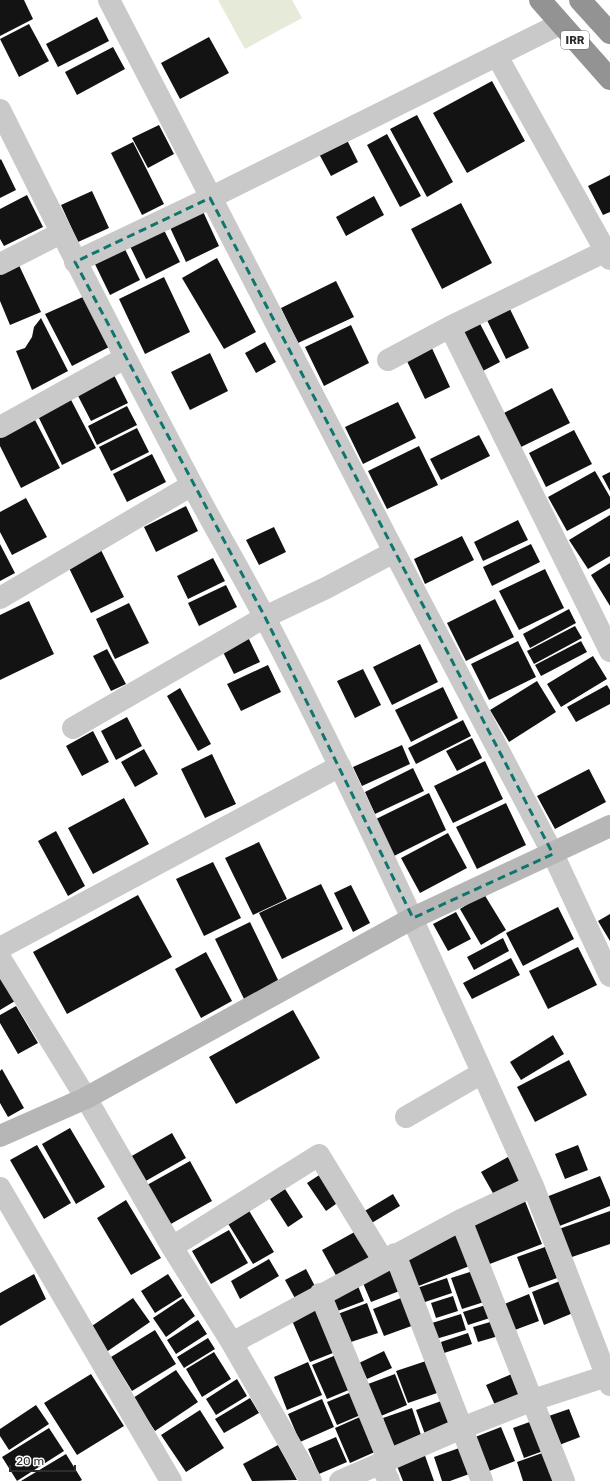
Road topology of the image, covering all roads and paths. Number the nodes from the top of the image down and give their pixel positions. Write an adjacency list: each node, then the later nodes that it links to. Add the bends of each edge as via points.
1 (109, 0): 9 (street)
2 (540, 0): 4 (highway, IRR)
3 (584, 1): 5 (highway, IRR)
4 (560, 24): 6 (street); 7 (highway, IRR)
5 (610, 33)
6 (496, 56): 9 (street); 11 (street)
7 (610, 79)
8 (0, 110): 10 (street)
9 (210, 198): 12 (street); 19 (street)
10 (61, 233): 12 (street); 13 (street)
11 (609, 253): 14 (street)
12 (75, 262): 15 (street)
13 (0, 264)
14 (450, 327): 16 (street); 22 (street)
15 (125, 358): 17 (street); 18 (street)
16 (388, 360)
17 (0, 427)
18 (192, 485): 20 (street); 21 (street)
19 (394, 552): 21 (street); 26 (street)
20 (0, 598)
21 (264, 617): 23 (street); 24 (street)
22 (610, 651)
23 (73, 728)
24 (340, 766): 27 (street); 28 (street)
25 (610, 826): 26 (street)
26 (553, 854): 27 (street); 30 (street)
27 (413, 918): 31 (street); 32 (street)
28 (0, 948)
29 (0, 958): 32 (street)
30 (610, 976)
31 (482, 1073): 33 (street); 35 (street)
32 (86, 1098): 34 (street); 38 (street)
33 (406, 1117)
34 (0, 1135)
35 (533, 1186): 37 (street); 42 (street)
36 (0, 1188): 46 (street)
37 (461, 1220): 39 (street); 43 (street)
38 (172, 1247): 39 (street, via 319,1155); 41 (street)
39 (389, 1257): 40 (street); 44 (street)
40 (320, 1294): 41 (street); 45 (street)
41 (232, 1343): 47 (street)
42 (609, 1378): 43 (street)
43 (533, 1400): 44 (street); 50 (street)
44 (462, 1428): 45 (street); 49 (street)
45 (386, 1468): 48 (street)
46 (171, 1481)
47 (311, 1481)
48 (340, 1481)
49 (482, 1481)
50 (564, 1481)

